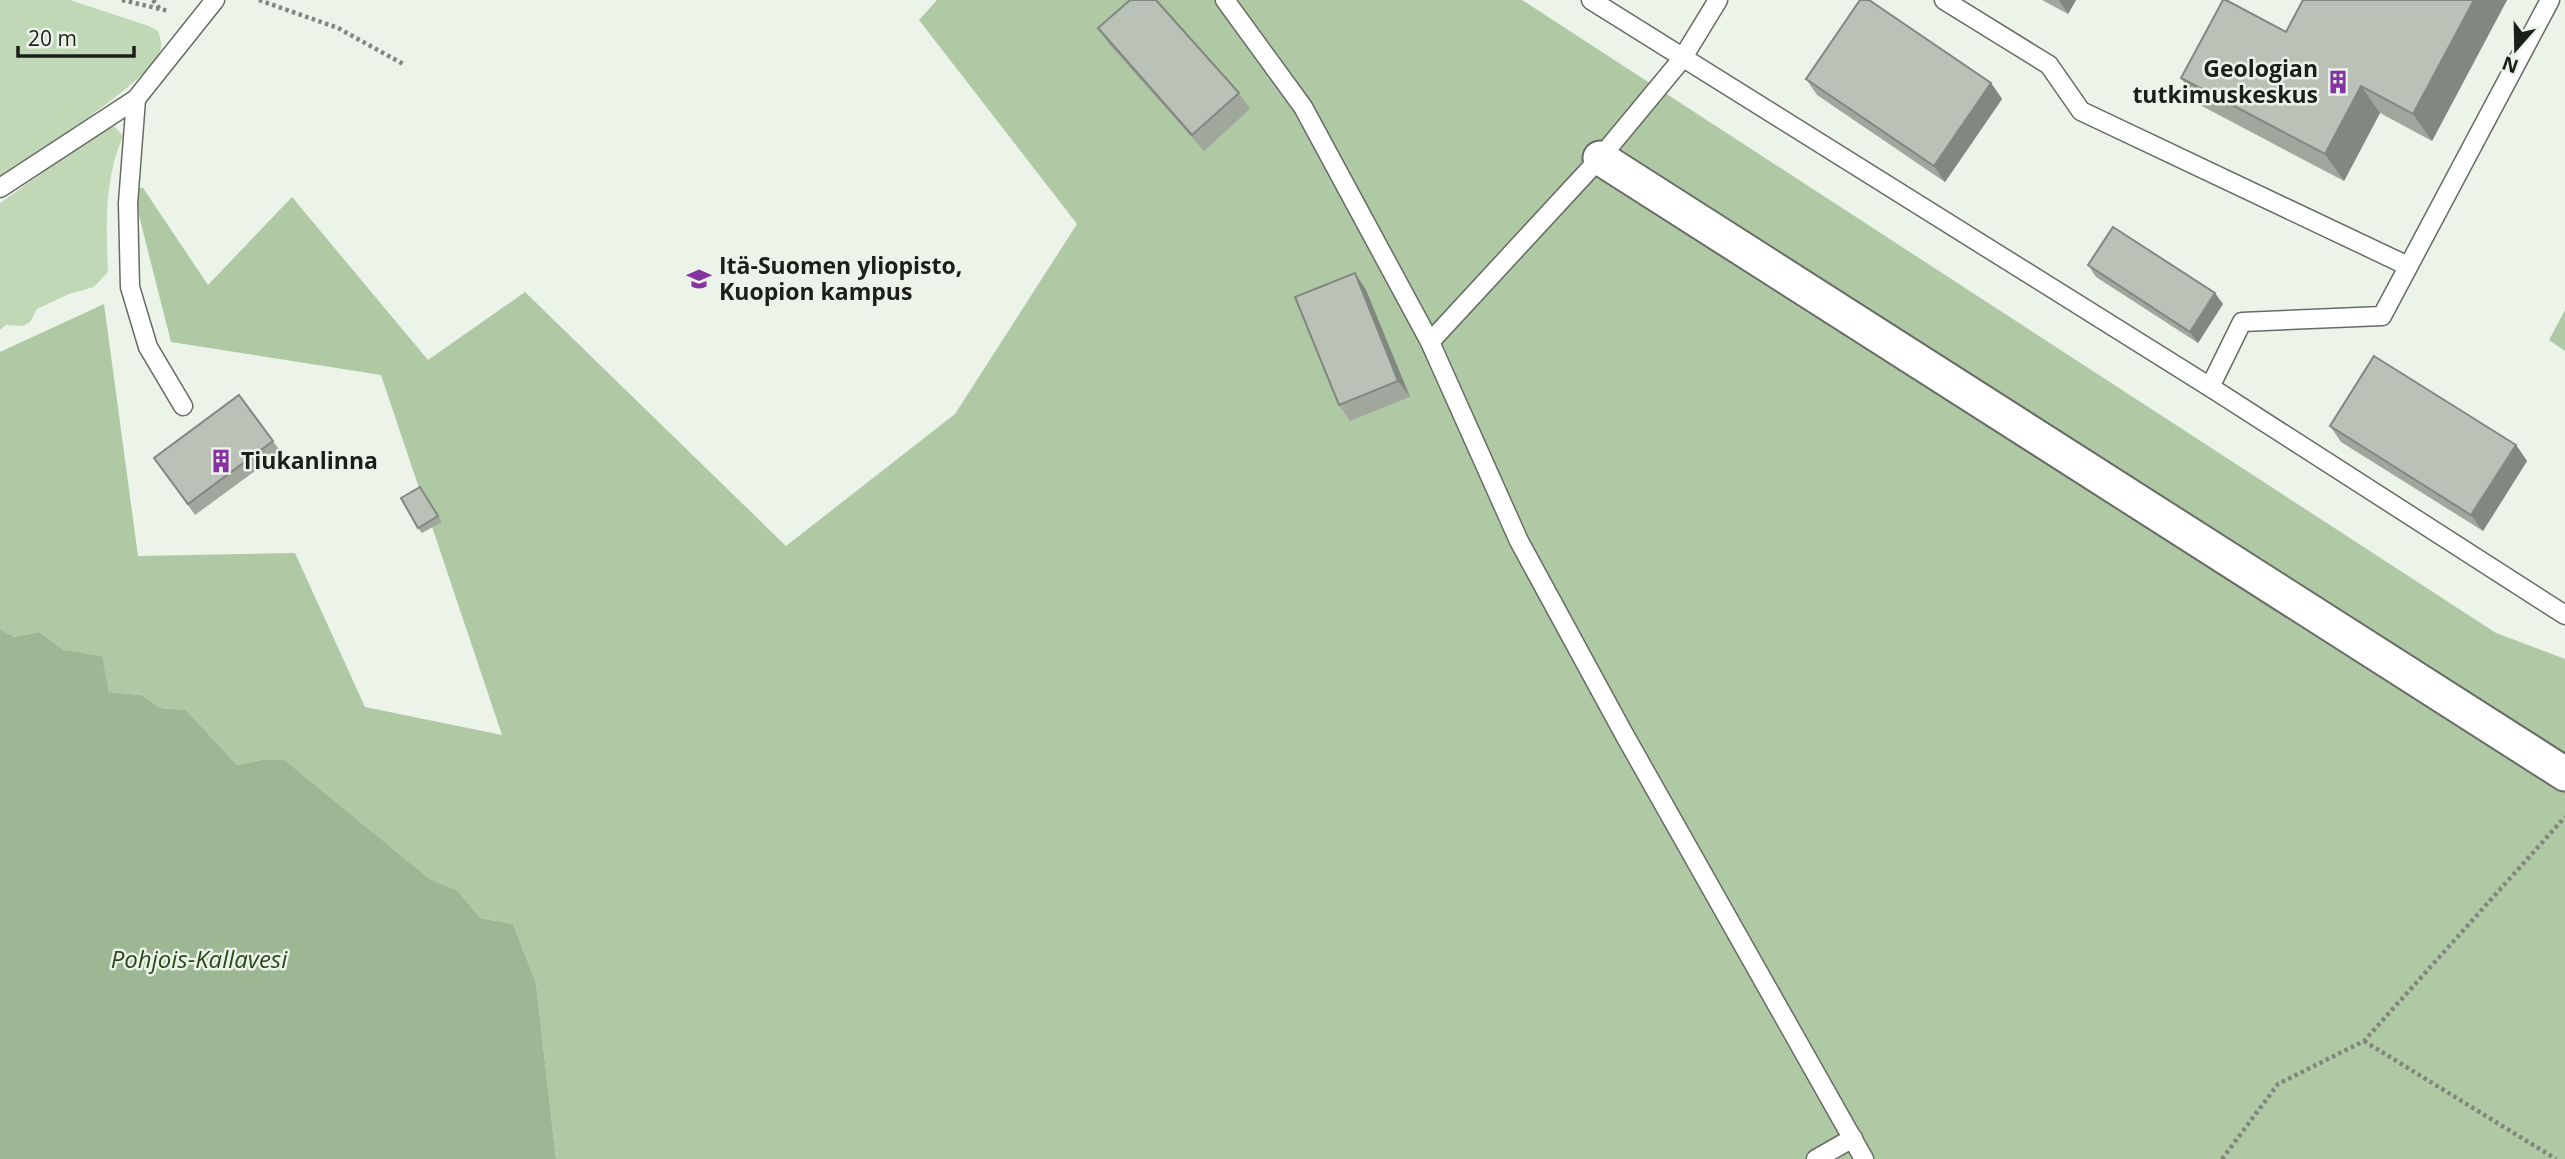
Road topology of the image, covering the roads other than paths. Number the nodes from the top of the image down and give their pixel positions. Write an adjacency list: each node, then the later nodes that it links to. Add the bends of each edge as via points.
1 (215, 0): 8 (lane)
2 (1225, 0): 12 (lane, via 1303,107)
3 (1591, 0): 7 (lane)
4 (1718, 0): 7 (lane)
5 (1944, 0): 11 (lane, via 2049,65 2081,111)
6 (2550, 0): 11 (lane)
7 (1682, 59): 9 (lane); 13 (lane)
8 (136, 99): 10 (lane); 14 (lane, via 128,203 130,287 148,347)
9 (1600, 158): 12 (lane); 16 (street)
10 (0, 188)
11 (2408, 266): 13 (lane, via 2382,316 2242,322)
12 (1430, 342): 17 (lane, via 1519,541)
13 (2210, 387): 15 (lane)
14 (183, 406)
15 (2565, 615)
16 (2565, 774)
17 (1853, 1138): 18 (lane); 19 (lane)
18 (1816, 1159)
19 (1864, 1159)

